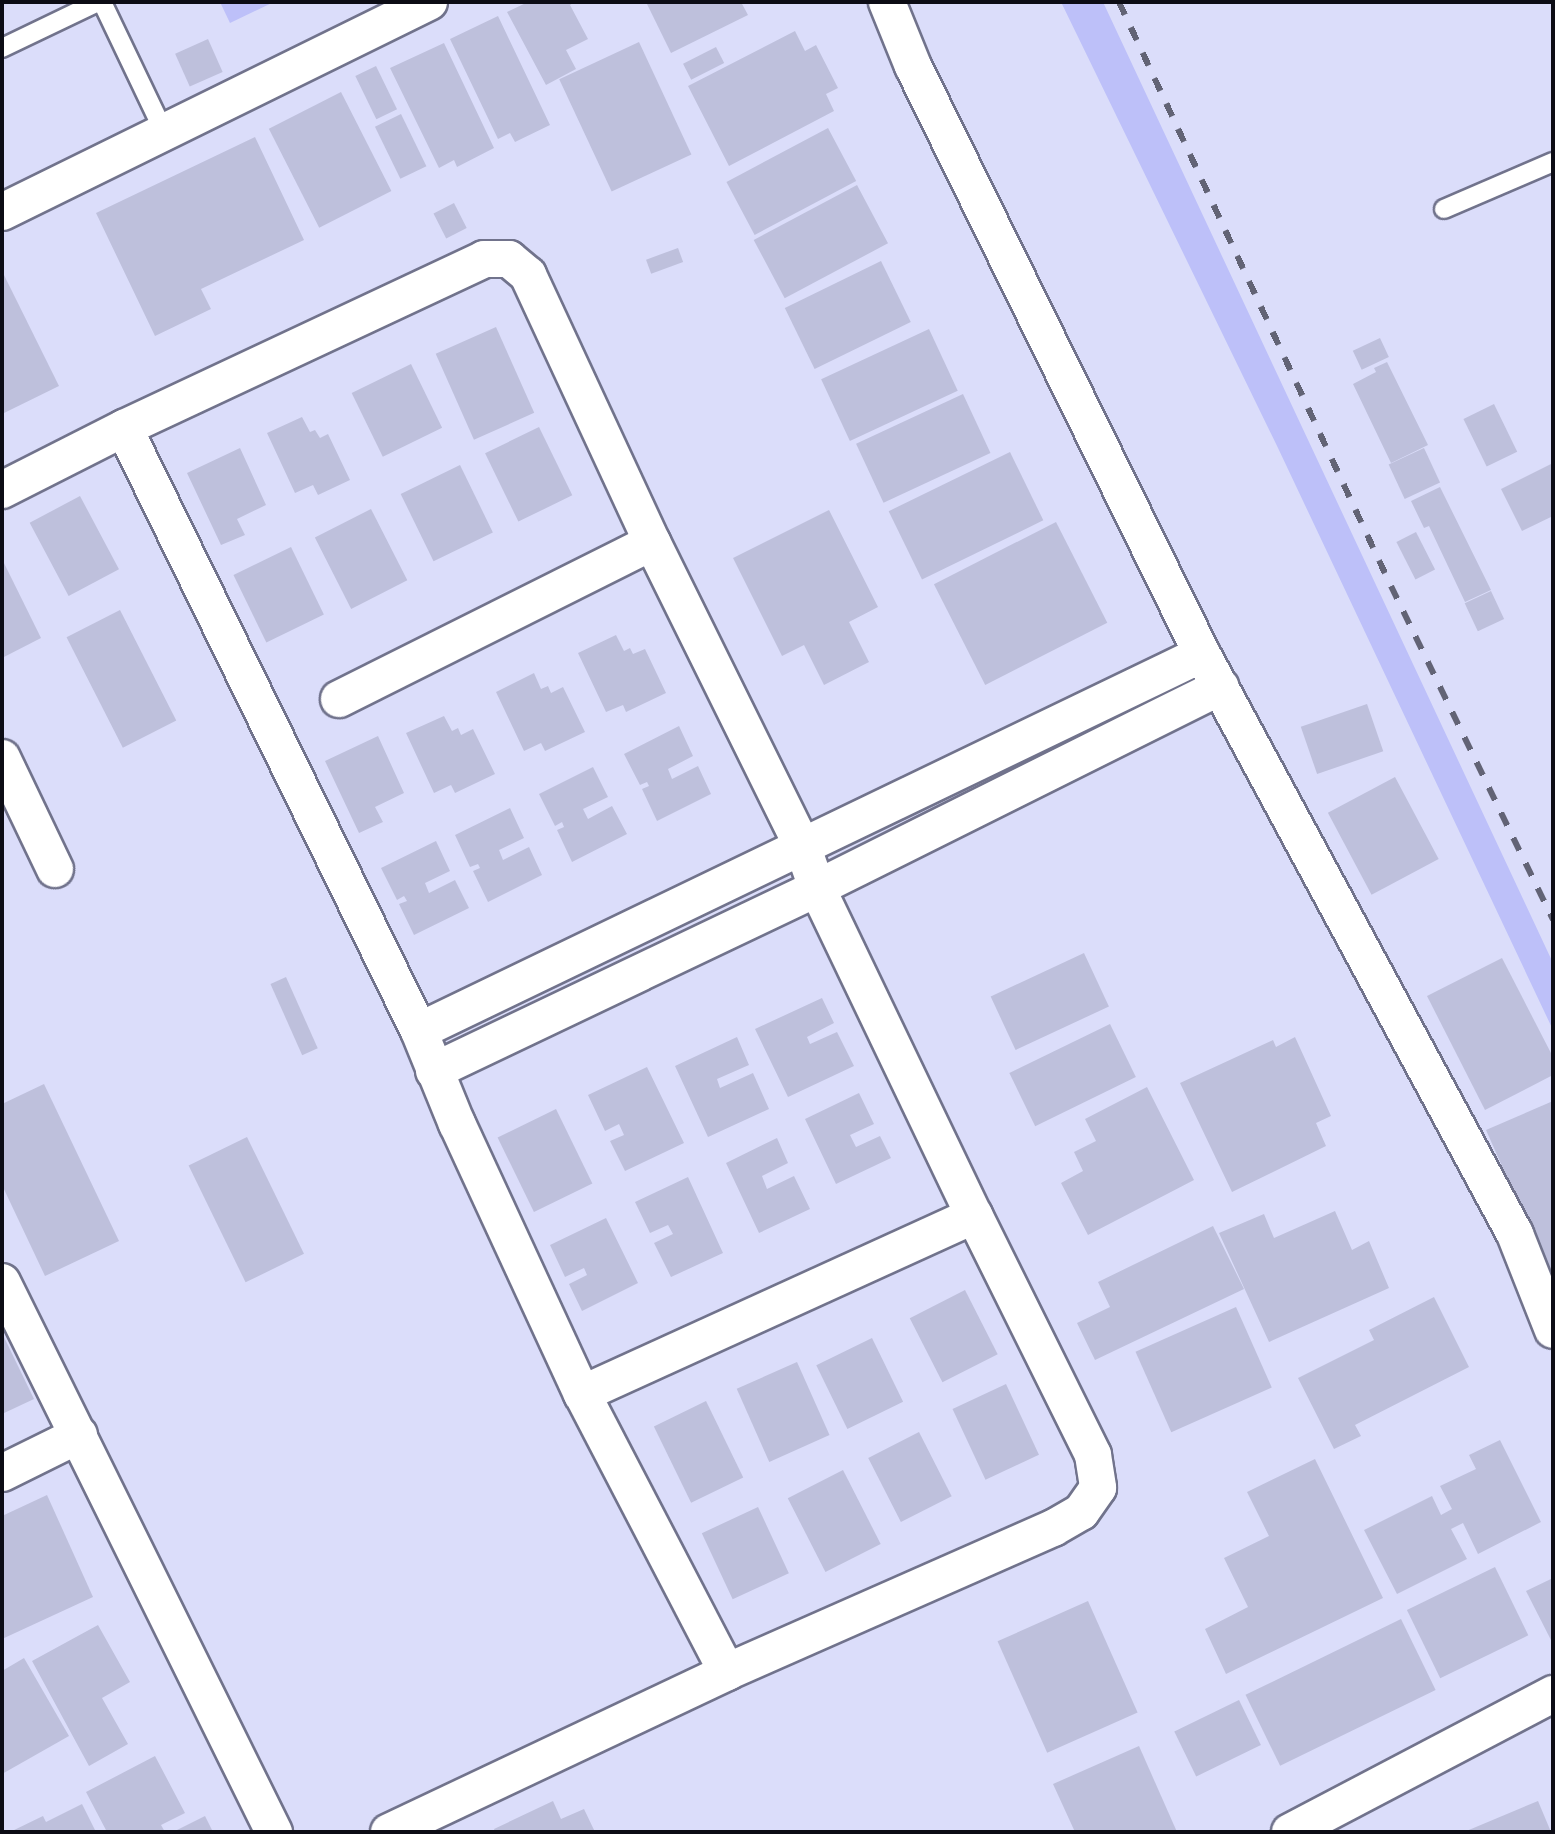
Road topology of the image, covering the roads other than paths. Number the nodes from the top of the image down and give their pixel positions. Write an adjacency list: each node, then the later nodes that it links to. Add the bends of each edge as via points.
1 (100, 2): 4 (lane); 5 (lane)
2 (429, 2): 5 (street)
3 (887, 2): 12 (street, via 913,66)
4 (2, 48)
5 (164, 132): 8 (street)
6 (1553, 162): 7 (lane)
7 (1444, 209)
8 (2, 212)
9 (124, 428): 10 (street); 11 (street, via 457,270 484,259 509,259 528,275); 19 (street)
10 (2, 490)
11 (652, 542): 14 (street); 16 (street)
12 (1202, 654): 13 (street); 16 (street)
13 (1221, 687): 18 (street); 23 (street, via 1515,1234)
14 (339, 699)
15 (2, 758): 17 (street)
16 (803, 848): 18 (street); 19 (street)
17 (55, 869)
18 (817, 888): 20 (street); 21 (street)
19 (419, 1031): 20 (street)
20 (434, 1071): 24 (street)
21 (974, 1215): 24 (street); 27 (street, via 1093,1455 1098,1488 1081,1512 1053,1528)
22 (2, 1282): 25 (street)
23 (1553, 1330)
24 (582, 1394): 27 (street)
25 (79, 1435): 26 (street); 29 (street)
26 (2, 1473)
27 (727, 1672): 30 (street)
28 (1553, 1694): 31 (street)
29 (274, 1832)
30 (389, 1832)
31 (1290, 1832)

